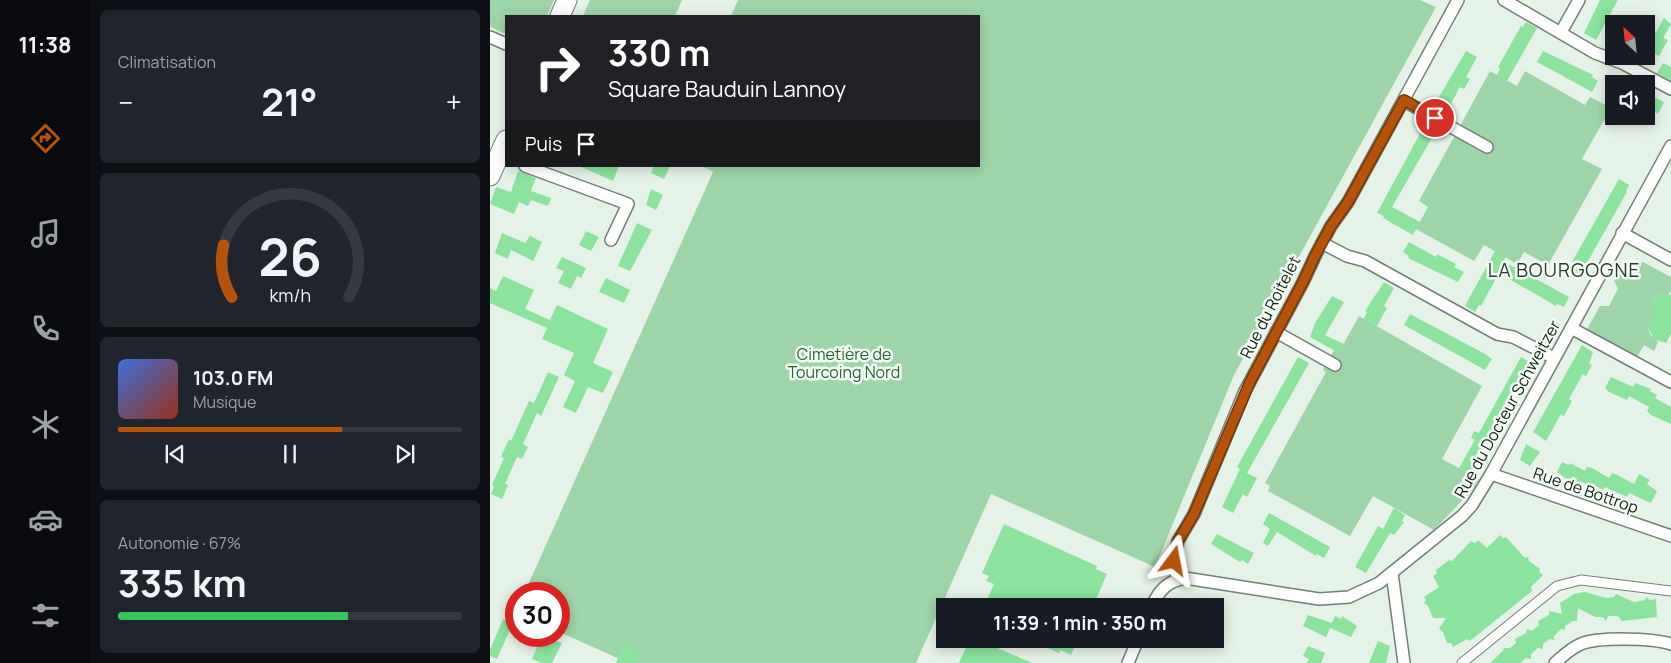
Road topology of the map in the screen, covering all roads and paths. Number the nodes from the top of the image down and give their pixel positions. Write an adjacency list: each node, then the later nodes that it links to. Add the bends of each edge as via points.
1 (566, 0): 5 (main road)
2 (1458, 0): 10 (street, Rue du Roitelet)
3 (1504, 0): 6 (street)
4 (1579, 0): 6 (street)
5 (560, 15)
6 (1561, 32): 9 (street, via 1595,53 1622,63)
7 (490, 37): 8 (street)
8 (505, 44)
9 (1671, 89)
10 (1404, 100): 11 (street); 18 (street, Rue du Roitelet)
11 (1487, 146)
12 (1671, 146): 16 (street, Rue du Docteur Schweitzer)
13 (504, 152): 15 (main road)
14 (528, 167): 17 (street, via 628,204)
15 (490, 176)
16 (1622, 233): 19 (street); 20 (street, Rue du Docteur Schweitzer)
17 (611, 240)
18 (1322, 243): 21 (street, Rue du Roitelet); 22 (street, via 1365,261 1497,334 1513,336)
19 (1671, 260)
20 (1571, 328): 22 (street, Rue du Docteur Schweitzer); 24 (street)
21 (1276, 332): 23 (street); 28 (street, Rue du Roitelet, via 1247,386 1194,514 1178,541 1174,561)
22 (1554, 358): 25 (street, Rue du Docteur Schweitzer)
23 (1335, 365)
24 (1671, 382)
25 (1491, 474): 26 (street, Rue de Bottrop); 27 (street, Rue du Docteur Schweitzer, via 1462,516)
26 (1671, 536)
27 (1392, 573): 28 (street, Rue du Docteur Schweitzer, via 1357,595 1327,600 1199,579); 34 (street)
28 (1177, 580): 30 (street, via 1163,588)
29 (1671, 591): 35 (street, via 1570,581 1557,586)
30 (1157, 598)
31 (1671, 644): 36 (street, via 1593,641 1574,648)
32 (1134, 648): 33 (street)
33 (1128, 663)
34 (1404, 663)
35 (1462, 663)
36 (1555, 663)

